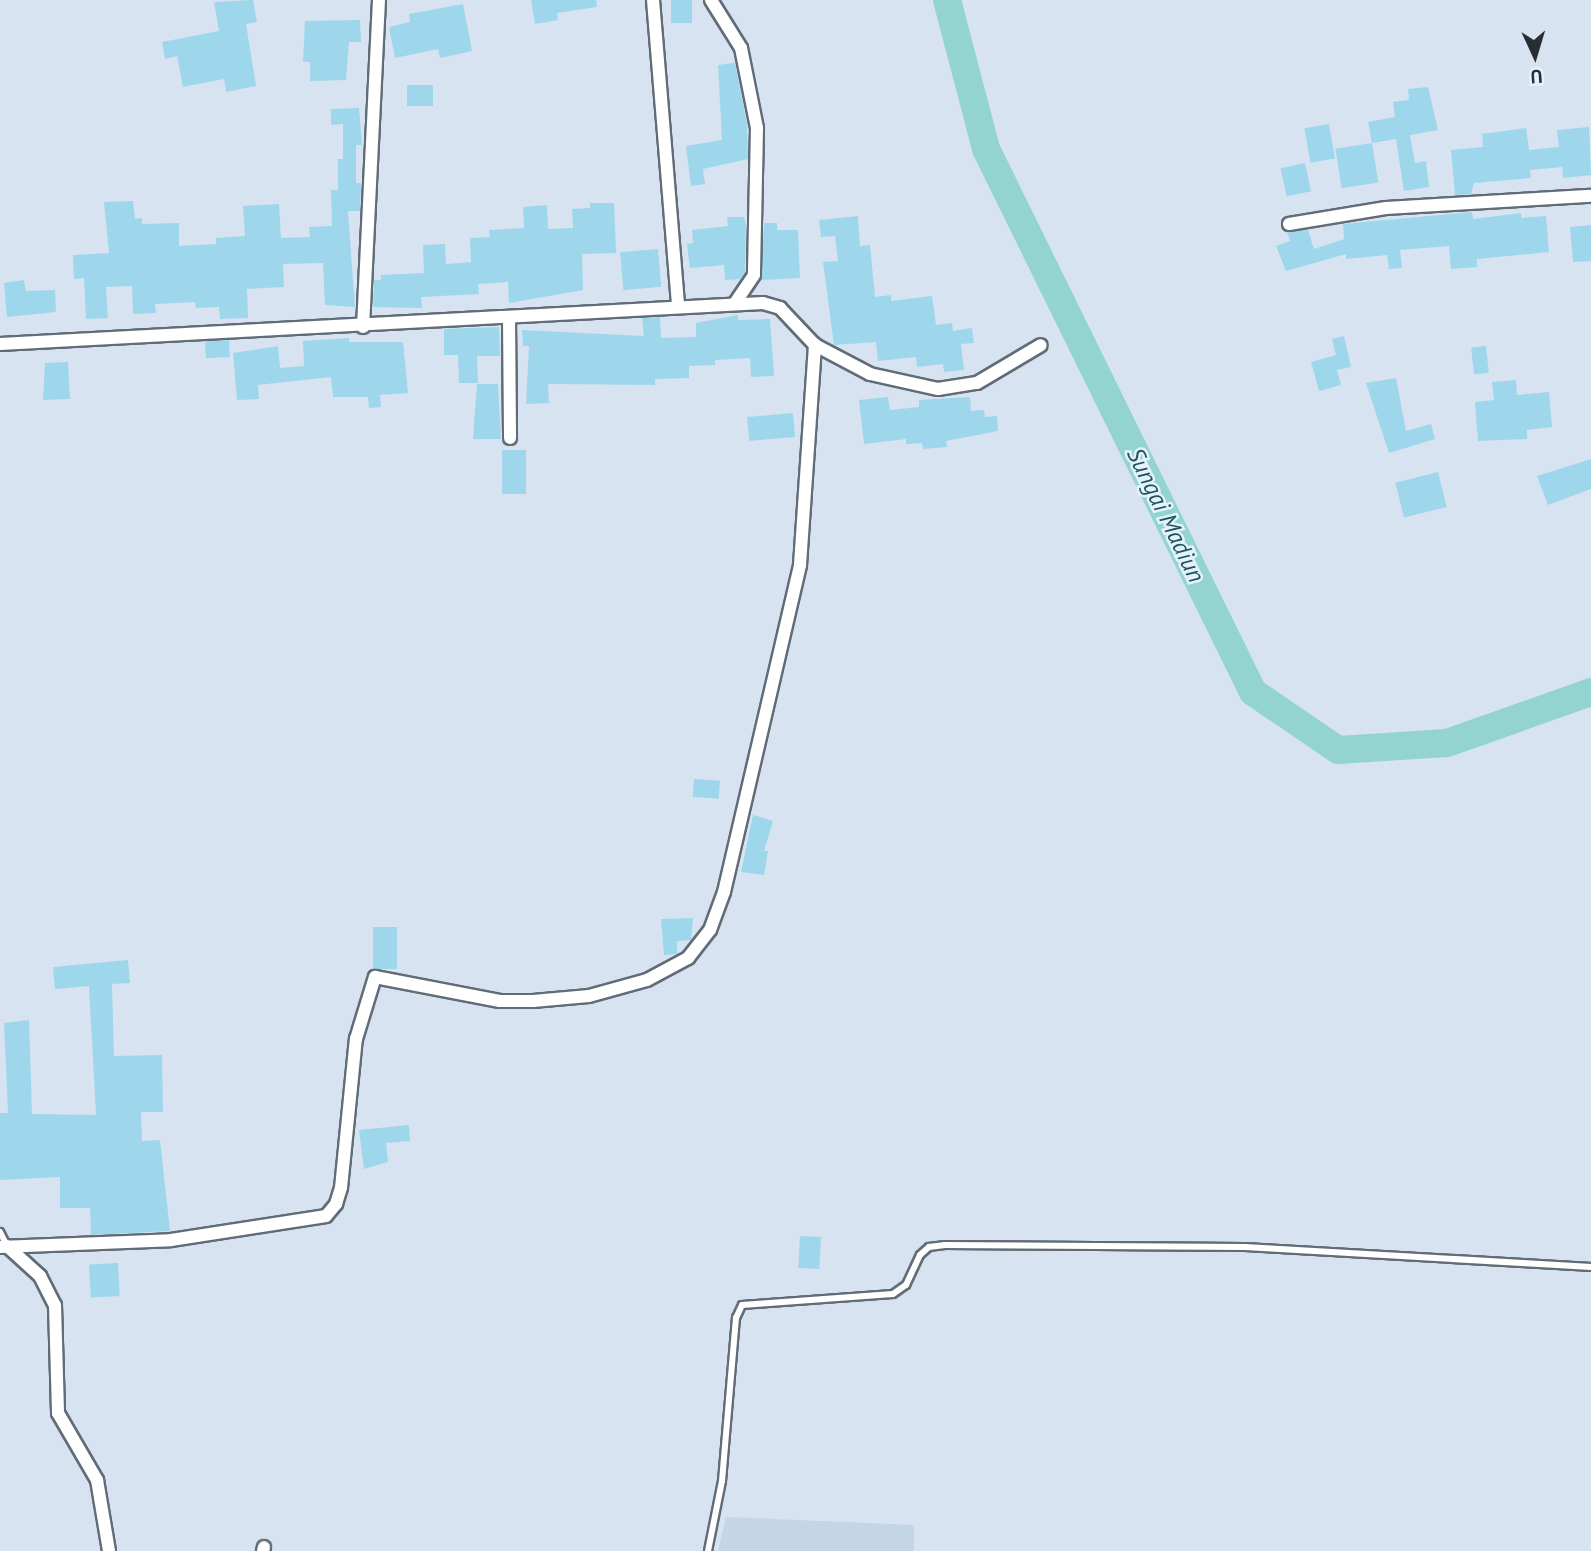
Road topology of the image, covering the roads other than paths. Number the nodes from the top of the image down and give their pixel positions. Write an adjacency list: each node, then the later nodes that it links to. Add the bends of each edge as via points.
1 (394, 0): 4 (street)
2 (653, 0): 8 (street)
3 (711, 0): 7 (street, via 741,48 757,128 754,275)
4 (379, 2): 10 (street)
5 (1591, 196): 6 (street, via 1386,208)
6 (1289, 224)
7 (735, 303): 8 (street); 12 (street, via 780,308)
8 (678, 307): 9 (street)
9 (509, 320): 10 (street); 14 (street)
10 (363, 327): 11 (street)
11 (0, 344)
12 (815, 345): 13 (street, via 870,374 938,390 977,383); 16 (street, via 800,565 724,892 710,930 688,958 647,980 589,996 533,1001 500,1001 375,977 356,1040 341,1188 336,1205 326,1216 171,1240)
13 (1041, 345)
14 (510, 438)
15 (0, 1232): 16 (lane)
16 (3, 1247): 18 (street, via 40,1276 55,1305 58,1413 97,1480)
17 (1591, 1267): 19 (lane, via 1245,1247 945,1245 929,1247 920,1255 906,1285 893,1294 742,1305 736,1318 722,1481)
18 (109, 1551)
19 (708, 1551)

